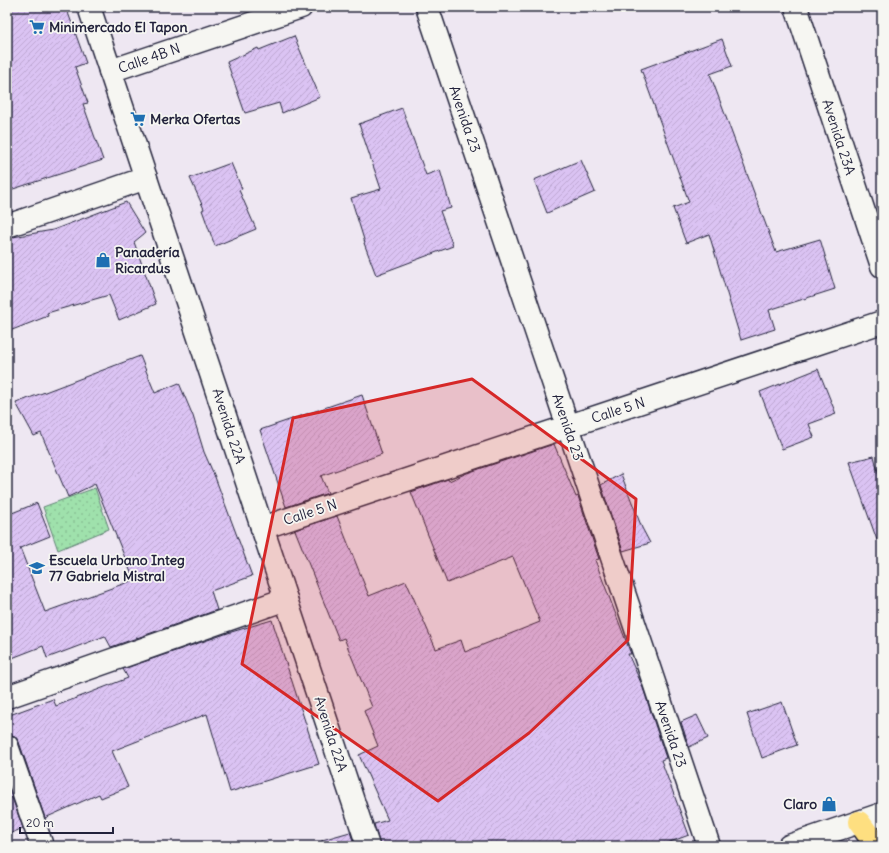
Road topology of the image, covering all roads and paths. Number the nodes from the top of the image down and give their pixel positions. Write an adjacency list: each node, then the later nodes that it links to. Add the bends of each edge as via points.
1 (89, 7): 5 (street, Avenida 22A)
2 (301, 7): 5 (street, Calle 4B N)
3 (427, 7): 10 (street, Avenida 23)
4 (796, 7): 8 (street, Avenida 23A)
5 (110, 71): 6 (street, Avenida 22A)
6 (146, 178): 7 (street); 11 (street, Avenida 22A)
7 (7, 226)
8 (882, 266)
9 (882, 322): 10 (street, Calle 5 N)
10 (568, 426): 11 (street, Calle 5 N); 19 (street, Avenida 23)
11 (262, 528): 12 (street, Avenida 22A)
12 (286, 599): 13 (street); 18 (street, Avenida 22A)
13 (7, 697)
14 (7, 746): 17 (street)
15 (882, 814): 16 (street)
16 (859, 822): 20 (street); 21 (main road)
17 (42, 846)
18 (368, 846)
19 (709, 846)
20 (789, 846)
21 (880, 846)

